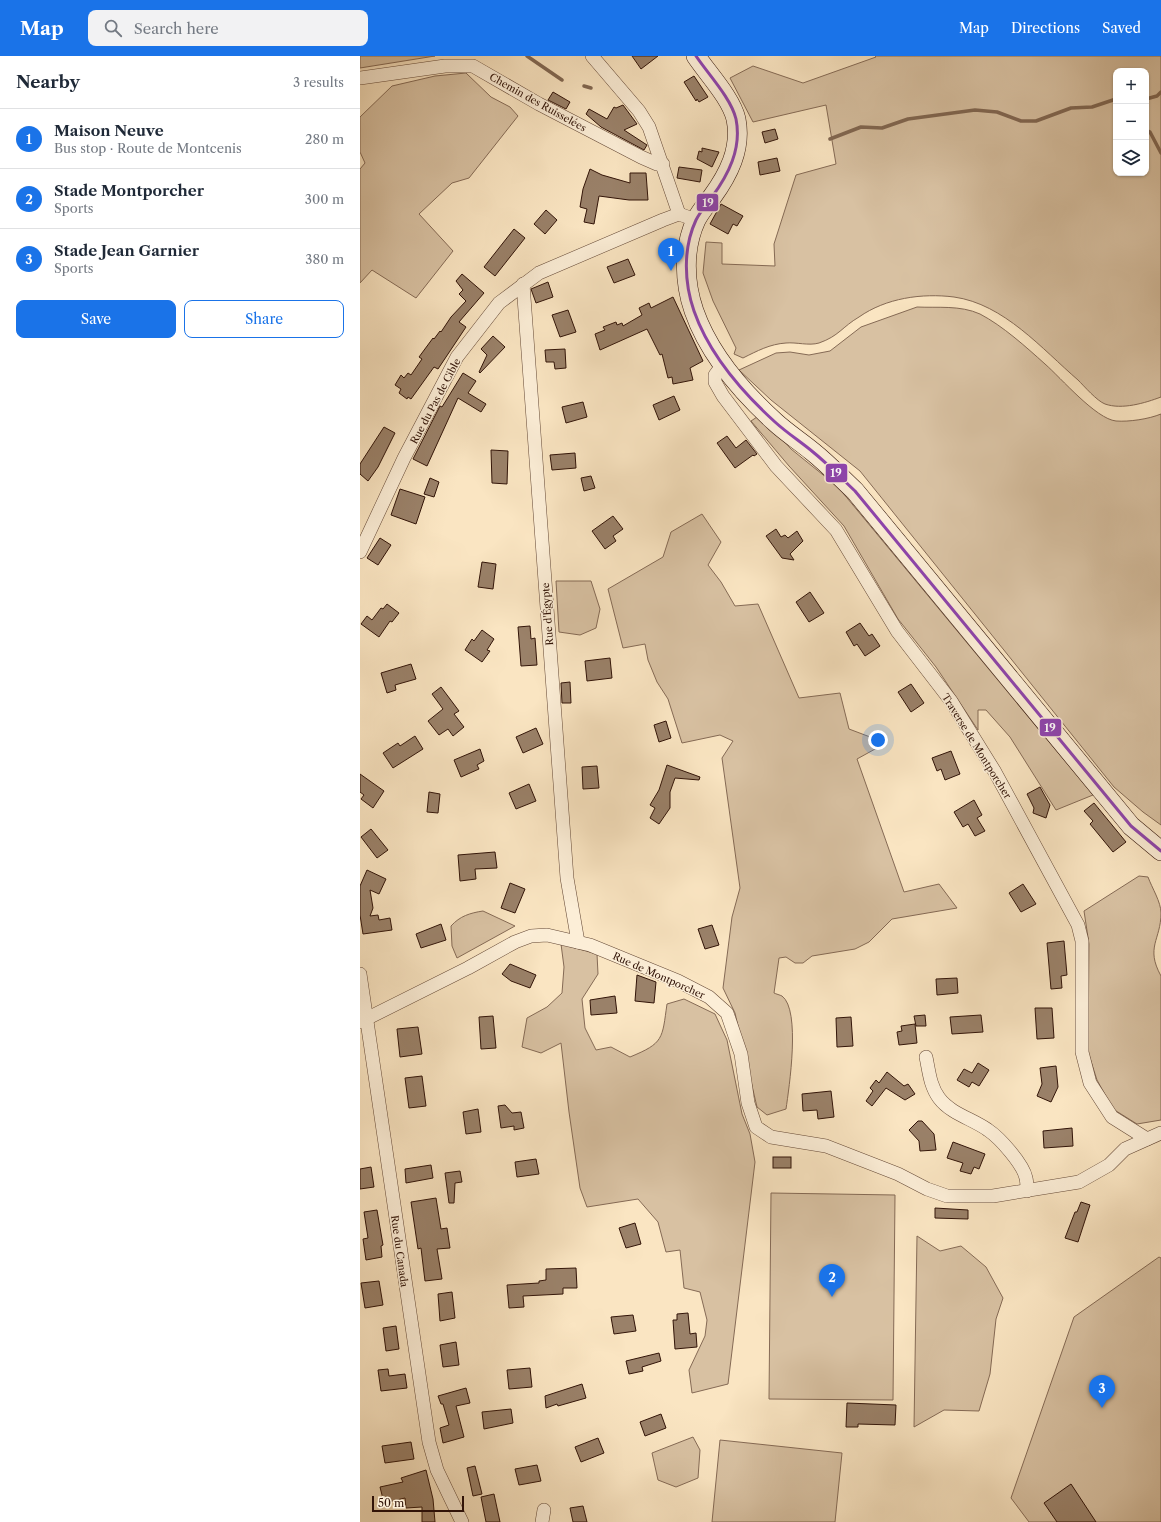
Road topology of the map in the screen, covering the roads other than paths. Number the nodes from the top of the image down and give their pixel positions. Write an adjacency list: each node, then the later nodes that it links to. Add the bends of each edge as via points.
1 (592, 56): 4 (street, via 639,111 649,127)
2 (696, 56): 5 (main road, via 730,105 736,120 737,136 731,167 720,186)
3 (360, 78): 4 (street, Chemin des Ruisselées, via 445,66 473,66 634,154)
4 (663, 164): 5 (street)
5 (692, 216): 6 (street, Rue du Pas de Cible, via 663,220 538,273); 7 (main road, via 686,268 687,282 694,311)
6 (523, 284): 8 (street, Rue du Pas de Cible, via 498,303 457,358 404,458); 10 (street, Rue d'Égypte, via 567,878)
7 (723, 364): 9 (main road, via 742,389 776,423 814,452 855,491 1131,826); 15 (street, Traverse de Montporcher, via 715,375 715,382 723,396 776,466 836,530 897,632 951,701 1003,785 1078,925 1082,941 1082,1052 1090,1083 1112,1117)
8 (360, 552)
9 (1161, 851)
10 (578, 942): 12 (street, Rue de Montporcher, via 547,935 531,936); 16 (street, Rue de Montporcher, via 678,982 709,997 727,1013 741,1054 748,1103 756,1127 771,1137 826,1146 947,1196 993,1196)
11 (360, 974): 12 (street, Rue du Canada)
12 (364, 1020): 17 (street, Rue du Canada, via 429,1442 437,1470)
13 (926, 1057): 16 (street, via 931,1082 940,1100 988,1130 999,1140 1026,1177)
14 (1161, 1134): 15 (street, Rue de Montporcher)
15 (1147, 1139): 16 (street, Rue de Montporcher, via 1124,1149 1109,1165 1079,1182)
16 (1027, 1191)
17 (462, 1522)

